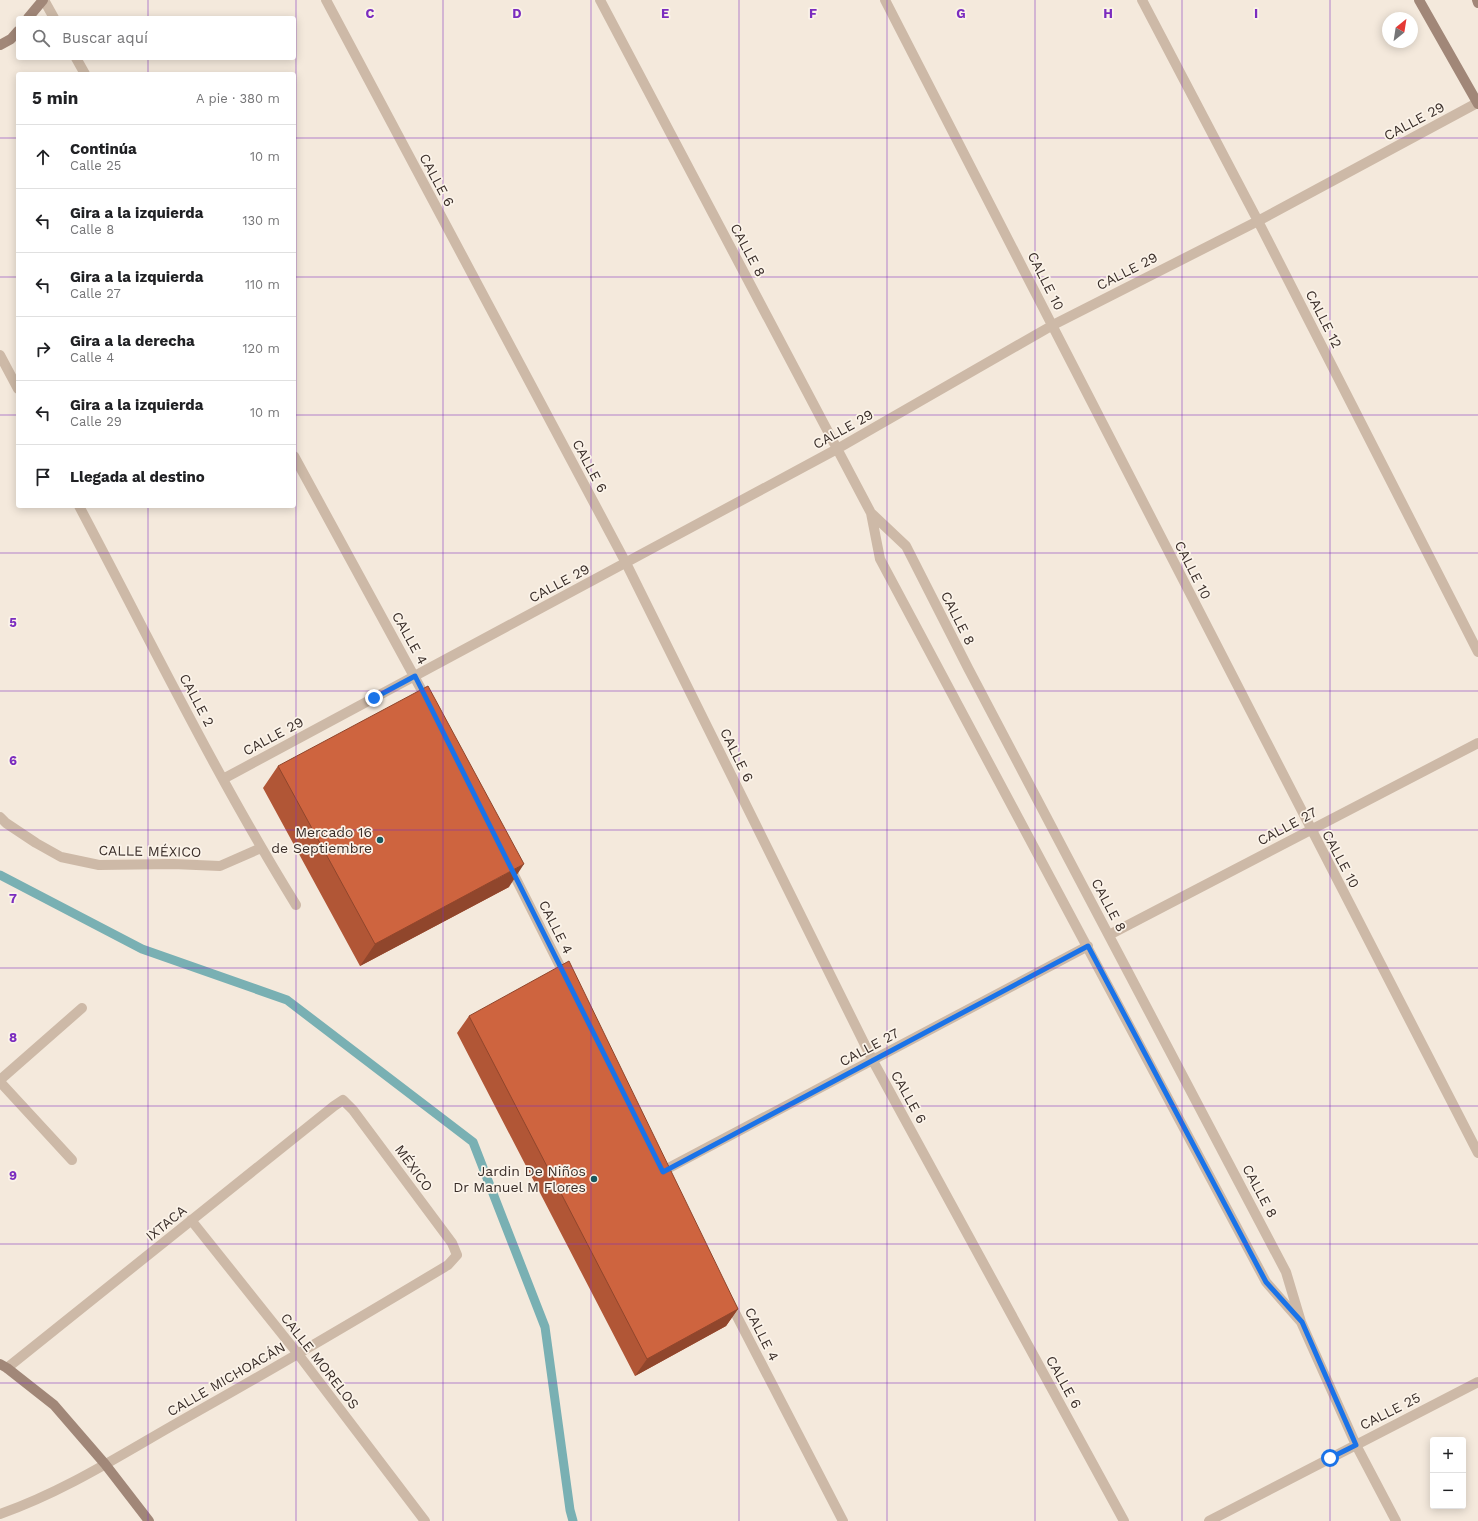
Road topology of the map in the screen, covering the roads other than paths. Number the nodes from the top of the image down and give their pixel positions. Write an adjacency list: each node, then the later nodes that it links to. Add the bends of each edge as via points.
1 (44, 0): 9 (street); 10 (street)
2 (326, 0): 24 (street, CALLE 6)
3 (600, 0): 20 (street, CALLE 8)
4 (885, 0): 17 (street, CALLE 10)
5 (1142, 0): 16 (street, CALLE 12)
6 (1419, 0): 15 (street)
7 (1476, 0): 8 (street)
8 (1478, 3)
9 (30, 16)
10 (53, 16)
11 (16, 33): 12 (street)
12 (0, 45)
13 (77, 60): 14 (street)
14 (84, 72)
15 (1478, 104): 16 (street, CALLE 29)
16 (1258, 221): 17 (street, CALLE 29); 25 (street, CALLE 12)
17 (1053, 324): 20 (street, CALLE 29); 31 (street, CALLE 10)
18 (0, 355): 19 (street)
19 (16, 385)
20 (837, 449): 23 (street, CALLE 8); 24 (street, CALLE 29)
21 (296, 460): 26 (street, CALLE 4)
22 (80, 508): 29 (street, CALLE 2)
23 (871, 514): 35 (street, CALLE 8, via 906,546); 36 (street, CALLE 8, via 880,559)
24 (626, 563): 26 (street, CALLE 29); 39 (street, CALLE 6)
25 (1478, 652)
26 (415, 676): 27 (street, CALLE 4); 29 (street, CALLE 29)
27 (433, 712)
28 (1478, 743): 31 (street, CALLE 27)
29 (223, 779): 32 (street, CALLE 2)
30 (0, 817): 32 (street, CALLE MÉXICO, via 61,858 99,865 220,866)
31 (1310, 830): 35 (street, CALLE 27); 42 (street, CALLE 10)
32 (261, 848): 34 (street, CALLE 2)
33 (504, 853): 37 (street, CALLE 4)
34 (296, 905)
35 (1109, 935): 48 (street, CALLE 8, via 1286,1272)
36 (1088, 946): 39 (street, CALLE 27); 48 (street, CALLE 8, via 1266,1282)
37 (571, 988)
38 (82, 1008): 40 (street)
39 (873, 1060): 44 (street, CALLE 27); 58 (street, CALLE 6)
40 (0, 1081): 43 (street)
41 (342, 1100): 45 (street, IXTACA); 46 (street, MÉXICO, via 368,1129 452,1243)
42 (1478, 1153)
43 (72, 1160)
44 (663, 1171)
45 (191, 1220): 49 (street, CALLE MORELOS); 50 (street, IXTACA)
46 (457, 1255): 49 (street, CALLE MICHOACÁN, via 448,1265)
47 (724, 1290): 57 (street, CALLE 4)
48 (1302, 1322): 52 (street, CALLE 8)
49 (298, 1354): 53 (street, CALLE MICHOACÁN); 56 (street, CALLE MORELOS)
50 (3, 1366): 53 (street, via 54,1405)
51 (1478, 1382): 52 (street, CALLE 25)
52 (1356, 1445): 59 (street, CALLE 25); 60 (street, CALLE 8)
53 (105, 1464): 54 (street, CALLE MICHOACÁN, via 55,1492); 55 (street)
54 (0, 1514)
55 (149, 1521)
56 (425, 1521)
57 (843, 1521)
58 (1124, 1521)
59 (1209, 1521)
60 (1396, 1521)

